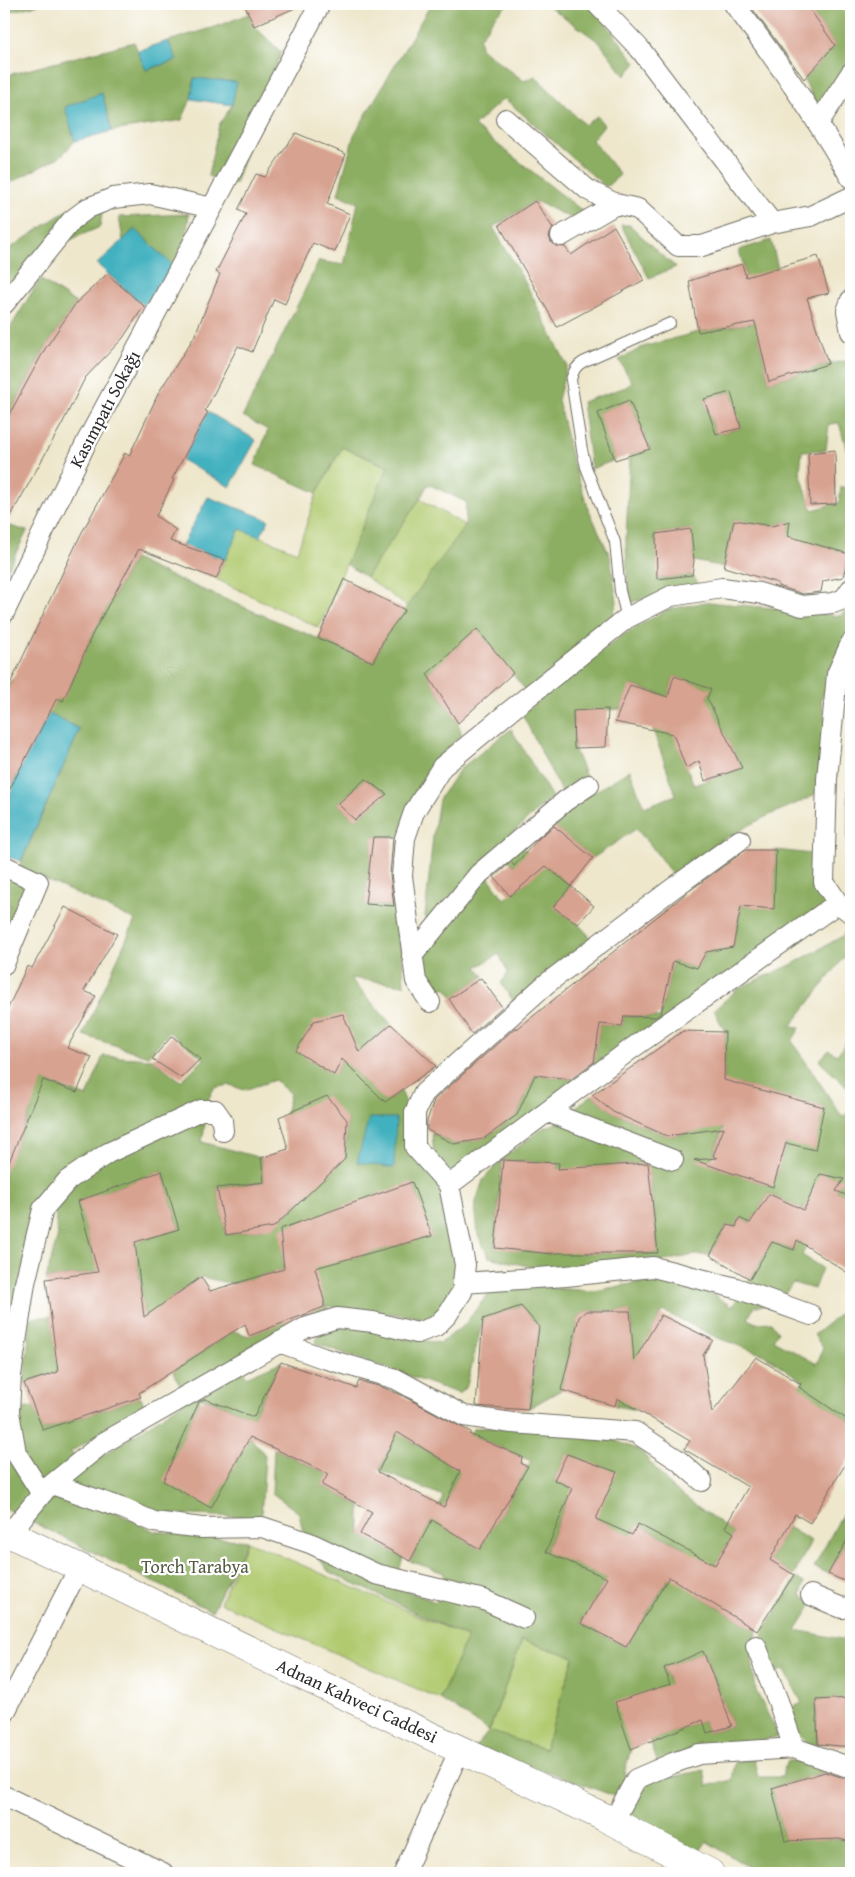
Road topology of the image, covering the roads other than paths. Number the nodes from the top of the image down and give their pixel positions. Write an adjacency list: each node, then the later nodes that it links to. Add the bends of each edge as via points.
1 (320, 4): 10 (street, Kasımpatı Sokağı)
2 (597, 4): 11 (street, via 640,49)
3 (734, 4): 6 (street)
4 (851, 73): 6 (street)
5 (506, 118): 9 (street, via 588,190)
6 (819, 122): 7 (street)
7 (851, 178)
8 (851, 197): 11 (street, via 811,216)
9 (616, 204): 11 (street, via 638,209 678,246 702,246); 12 (street)
10 (212, 208): 14 (street, via 150,194 113,198 88,208 72,220); 18 (street, Kasımpatı Sokağı, via 87,441)
11 (772, 223)
12 (561, 236)
13 (851, 300): 16 (street, via 848,311)
14 (4, 304)
15 (670, 323): 19 (lane, via 583,362 575,369 571,380 586,466 615,542 620,591)
16 (851, 332)
17 (851, 589): 19 (street, via 844,599 833,603 802,606 758,593 722,588 671,596)
18 (4, 613)
19 (627, 618): 25 (street, via 442,768 414,812 405,838 402,876)
20 (851, 643): 24 (street, via 837,674 827,779 824,882)
21 (590, 785): 25 (street, via 565,801 478,874)
22 (740, 840): 31 (street, via 546,984 424,1093 415,1112 415,1147)
23 (4, 866): 26 (street, via 38,882)
24 (845, 908): 28 (street, via 631,1049)
25 (412, 956): 27 (street, via 416,981)
26 (4, 964)
27 (430, 1002)
28 (548, 1112): 30 (street); 31 (street)
29 (223, 1131): 36 (street, via 222,1120 214,1110 201,1110 108,1153 68,1180 43,1209 25,1283 11,1375 9,1412 16,1453)
30 (673, 1160)
31 (449, 1185): 32 (street, via 465,1265)
32 (463, 1283): 33 (street, via 653,1267 736,1288); 34 (street, via 462,1292 447,1315 436,1326 417,1333 373,1322 337,1318 305,1328)
33 (811, 1315)
34 (280, 1342): 35 (street, via 396,1379 464,1416 512,1423 636,1432 678,1460); 36 (street, via 103,1442)
35 (702, 1481)
36 (47, 1489): 37 (street); 41 (street, via 124,1509 154,1522 202,1528 262,1527 310,1543 376,1574 484,1600)
37 (6, 1532): 38 (main road, Adnan Kahveci Caddesi)
38 (79, 1568): 43 (street); 45 (main road, Adnan Kahveci Caddesi)
39 (811, 1595): 40 (street, via 842,1608)
40 (851, 1607)
41 (524, 1618)
42 (756, 1646): 44 (street)
43 (4, 1714)
44 (794, 1748): 46 (street); 48 (street, via 699,1754 673,1763 636,1779)
45 (460, 1749): 48 (main road, Adnan Kahveci Caddesi); 50 (street)
46 (851, 1768)
47 (4, 1796): 49 (street)
48 (614, 1822): 51 (main road, Adnan Kahveci Caddesi)
49 (163, 1873)
50 (404, 1873)
51 (710, 1873)

